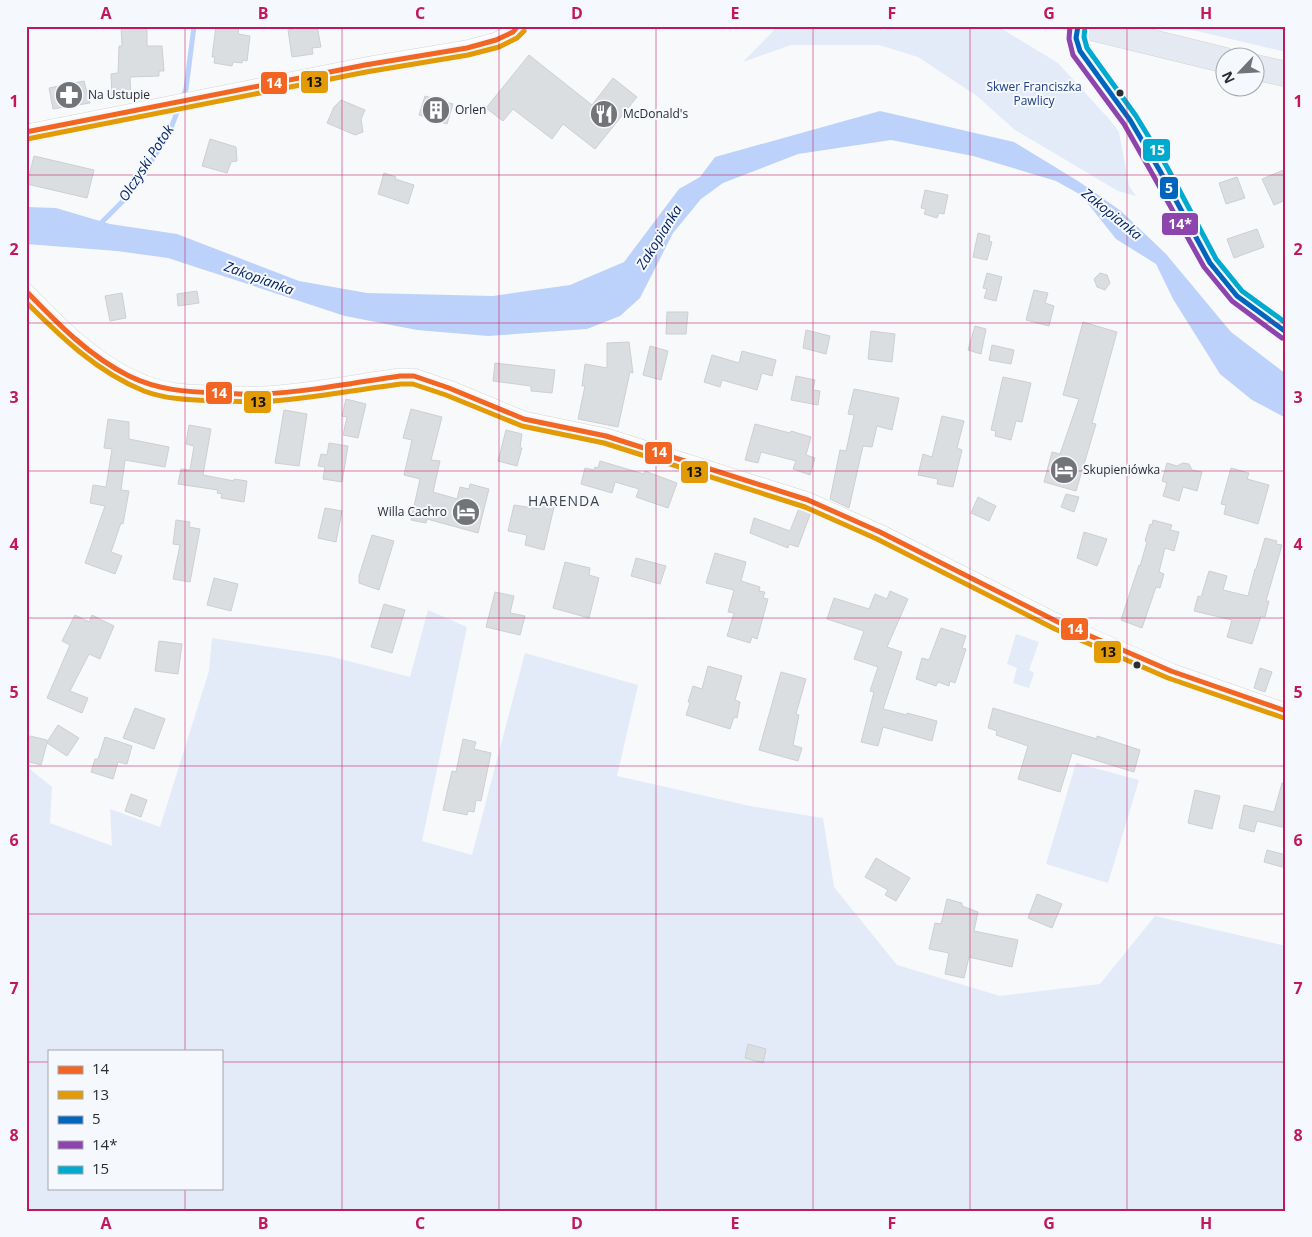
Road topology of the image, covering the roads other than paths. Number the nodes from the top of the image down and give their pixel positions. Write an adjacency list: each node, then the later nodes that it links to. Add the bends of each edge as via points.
1 (504, 26): 5 (street)
2 (518, 26): 5 (street)
3 (1078, 26): 11 (street, via 1076,38 1080,51 1134,128 1210,263 1237,296)
4 (1085, 26): 6 (main road)
5 (496, 40): 9 (street)
6 (1214, 58)
7 (1264, 69): 8 (main road)
8 (1286, 74)
9 (26, 132)
10 (26, 290): 12 (street, via 69,334 106,362 160,388 184,392 267,394 414,376 517,416 606,436 808,500 880,532 1058,622 1171,671)
11 (1286, 332)
12 (1286, 711)

